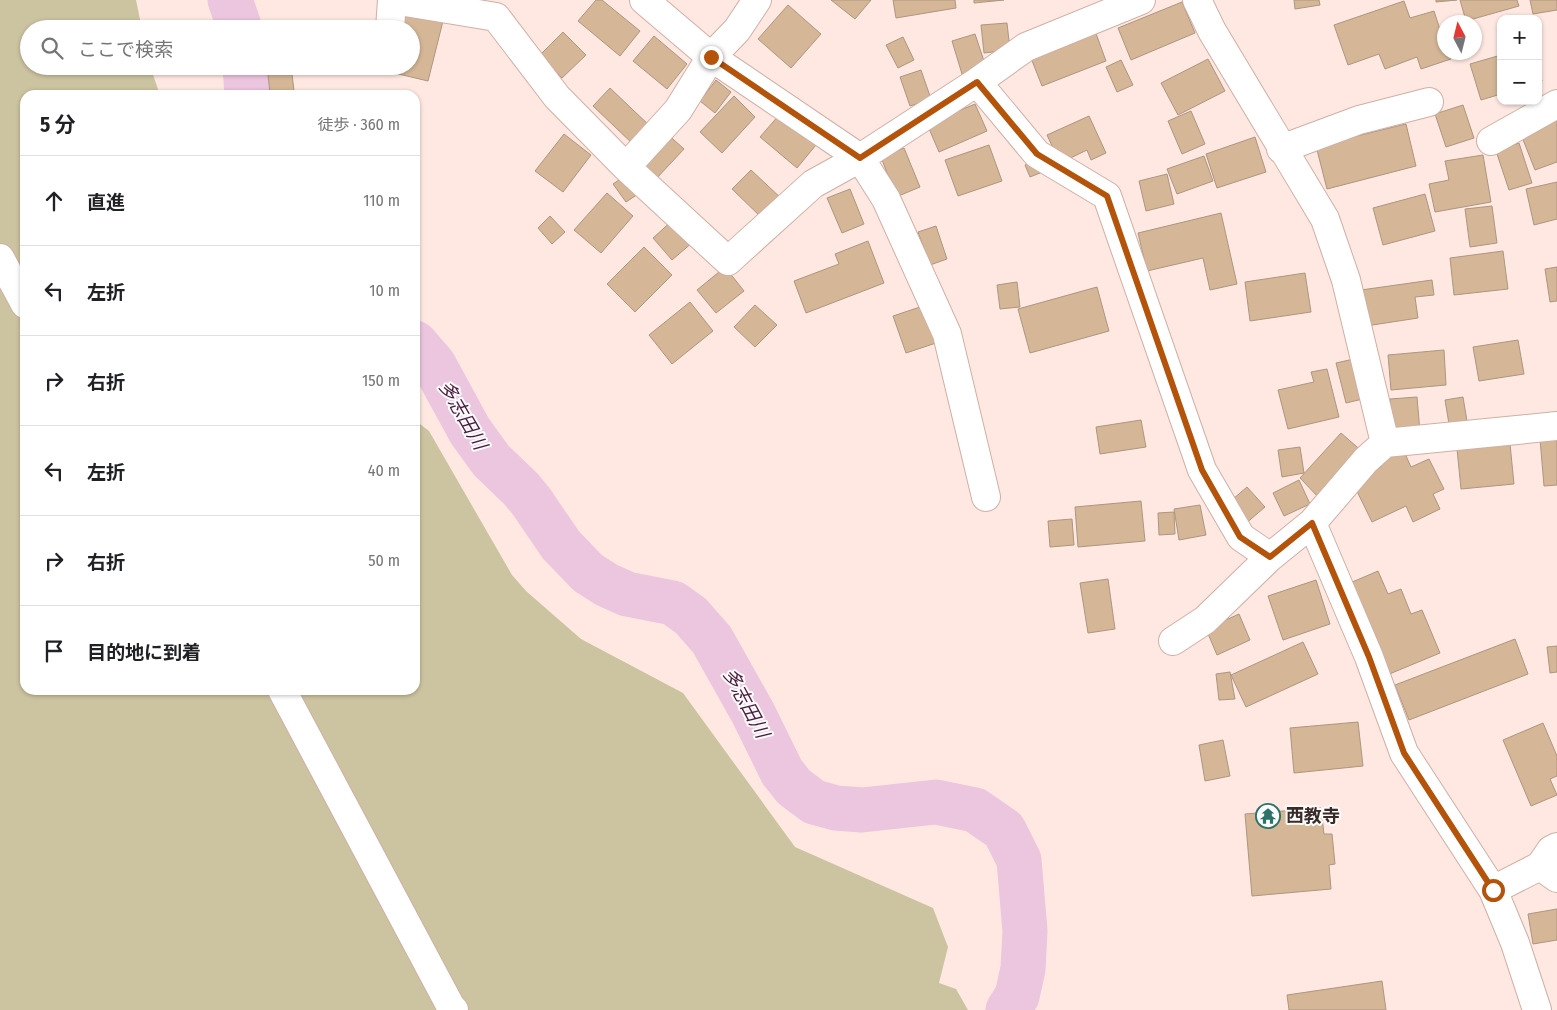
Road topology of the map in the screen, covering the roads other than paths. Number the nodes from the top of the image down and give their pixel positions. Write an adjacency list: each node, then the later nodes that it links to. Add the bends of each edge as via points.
1 (393, 0): 6 (street); 14 (street, via 496,17 557,97)
2 (644, 0): 7 (street)
3 (757, 0): 7 (street, via 737,30)
4 (1140, 0): 8 (street, via 1026,48)
5 (1197, 0): 12 (street)
6 (391, 20)
7 (711, 57): 13 (street); 14 (street, via 678,110)
8 (977, 82): 13 (street); 21 (street, via 1037,154 1107,196 1202,470 1240,537)
9 (1429, 102): 12 (street, via 1359,120)
10 (1557, 104): 11 (street)
11 (1491, 141)
12 (1282, 149): 18 (street, via 1324,219 1346,280)
13 (860, 158): 14 (street, via 813,184 728,261); 19 (street, via 886,199 947,334)
14 (626, 167)
15 (0, 258): 16 (street)
16 (20, 295)
17 (1557, 426): 18 (street)
18 (1385, 443): 20 (street, via 1366,460)
19 (986, 497)
20 (1312, 523): 21 (street); 25 (street, via 1369,657 1404,753)
21 (1270, 557): 22 (street, via 1206,620)
22 (1173, 641)
23 (285, 695): 26 (street)
24 (1551, 864): 25 (street)
25 (1493, 890): 27 (street)
26 (454, 1010)
27 (1537, 1010)

